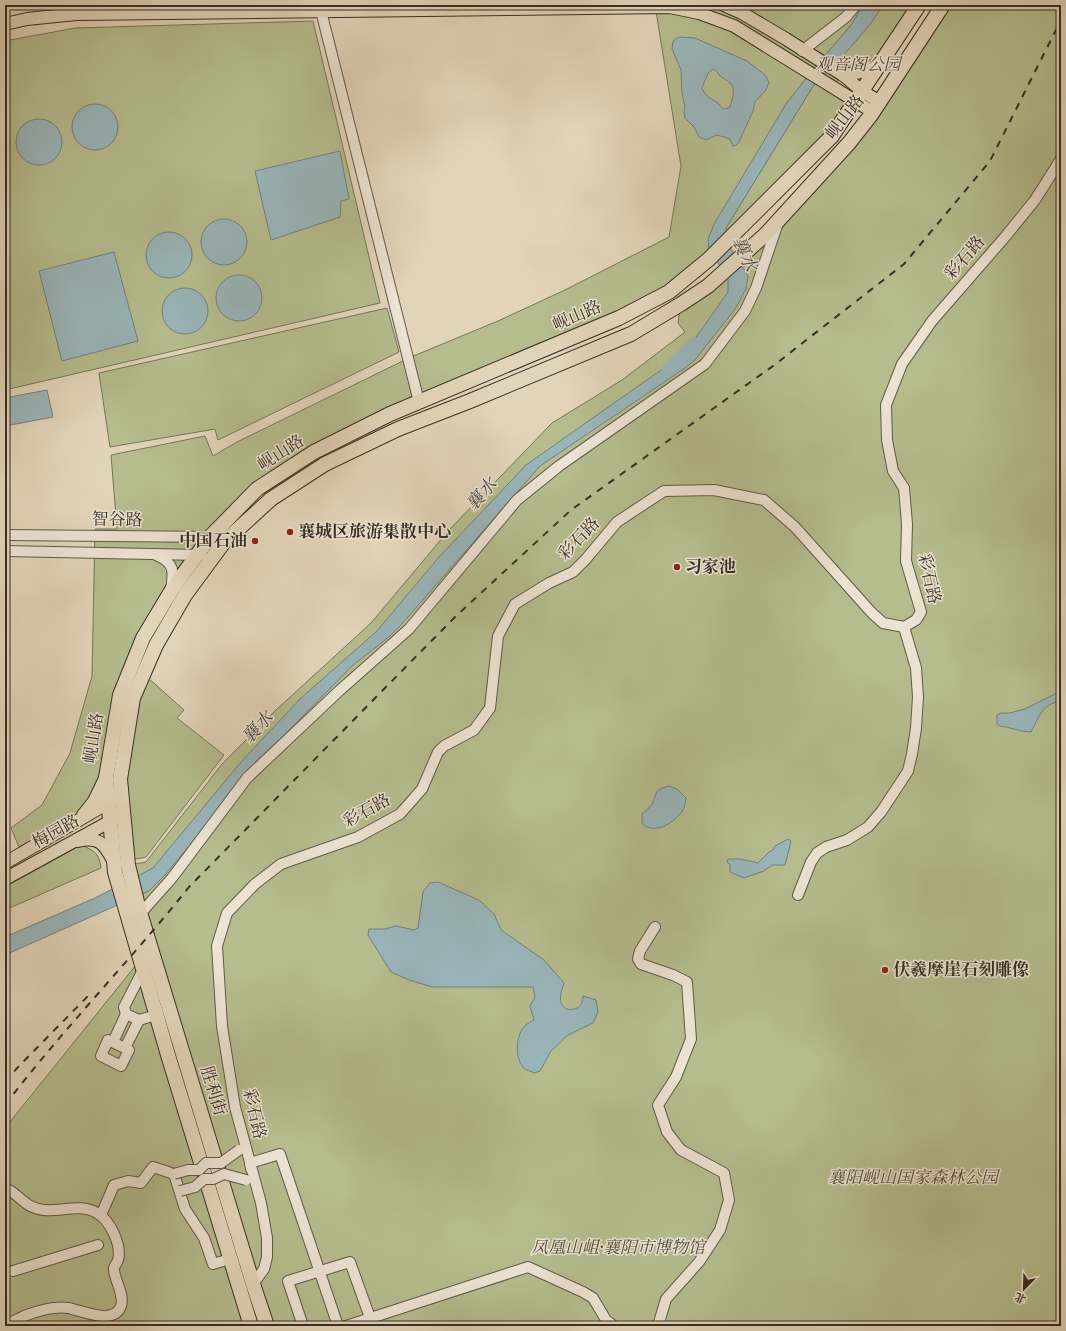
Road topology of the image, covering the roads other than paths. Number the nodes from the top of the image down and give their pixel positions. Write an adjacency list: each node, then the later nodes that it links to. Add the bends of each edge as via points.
1 (724, 5): 7 (main road, via 742,13)
2 (856, 5): 7 (street, via 846,17)
3 (919, 5): 8 (highway, 岘山路)
4 (943, 5): 12 (highway, 岘山路)
5 (322, 11): 6 (main road, via 76,14); 10 (main road, via 670,7 699,13 734,26); 16 (street)
6 (5, 24)
7 (802, 50): 9 (main road)
8 (882, 60): 9 (main road, via 867,71); 11 (highway, 岘山路)
9 (843, 75): 11 (main road)
10 (832, 86): 11 (main road); 13 (main road, via 843,100 843,109)
11 (859, 96): 12 (main road); 13 (highway, 岘山路)
12 (876, 107): 15 (highway, 岘山路, via 849,143)
13 (832, 136): 16 (highway, 岘山路, via 752,218 669,292 619,318)
14 (1061, 159): 25 (street, 彩石路, via 1035,200 932,321 902,364 886,405 887,440 893,471 904,488 907,524 906,561 921,612 916,620)
15 (780, 219): 19 (highway, 岘山路, via 708,286 631,334 398,429 325,464 271,500); 38 (street, via 748,306 705,364 559,466 517,500 409,629 247,778 172,878)
16 (419, 402): 18 (highway, 岘山路, via 314,452 257,489)
17 (5, 535): 18 (street, 智谷路)
18 (203, 537): 19 (street, 智谷路); 22 (highway, 岘山路)
19 (228, 538): 23 (highway, 岘山路)
20 (5, 552): 21 (street, 智谷路)
21 (154, 554): 22 (street, 智谷路); 24 (street, via 167,559 173,570)
22 (198, 554): 23 (street, 智谷路); 24 (highway, 岘山路)
23 (214, 555): 27 (highway, 岘山路, via 185,595 156,644 133,698 120,779)
24 (171, 592): 26 (highway, 岘山路, via 143,638 120,695)
25 (904, 627): 37 (street, via 916,668 918,697 916,728 908,771 868,827 847,840 817,853); 49 (street, 彩石路, via 883,623 795,527 764,500 714,490 664,491 617,522 573,572 548,583 515,604 498,636 490,708 474,730 438,752 422,789 400,814 358,837 281,864 254,884 227,913 217,946 222,1026 235,1107)
26 (107, 774): 28 (highway, 岘山路); 30 (main road, via 94,801)
27 (121, 796): 28 (main road, 梅园路); 29 (highway, 岘山路)
28 (108, 803): 30 (main road, 梅园路); 31 (highway, 岘山路)
29 (123, 814): 31 (main road, 梅园路); 34 (highway, 岘山路)
30 (79, 820): 33 (main road, 梅园路)
31 (110, 821): 32 (main road, 梅园路); 35 (highway, 岘山路)
32 (71, 842): 35 (main road, via 90,838 102,843); 36 (main road, 梅园路)
33 (5, 863)
34 (128, 865): 38 (highway, 胜利街)
35 (114, 867): 38 (highway, 胜利街)
36 (5, 879)
37 (798, 895)
38 (134, 910): 40 (highway, 胜利街); 59 (highway, 胜利街)
39 (655, 927): 68 (street, via 638,958 641,964 687,982 691,1039 676,1077 658,1105 667,1132 681,1150 724,1174 729,1200 720,1230 699,1262 666,1299)
40 (143, 970): 41 (street, via 124,1007); 42 (highway, 胜利街)
41 (126, 1014): 43 (street); 44 (street)
42 (156, 1015): 43 (street); 56 (highway, 胜利街)
43 (139, 1020): 45 (street)
44 (119, 1028): 45 (street); 46 (street)
45 (132, 1034): 47 (street)
46 (113, 1042): 47 (street); 47 (street, via 108,1040 101,1056 121,1066 129,1050)
47 (125, 1048)
48 (222, 1163): 49 (street, bridge, via 243,1149); 50 (street, bridge, via 206,1163 199,1170); 51 (street, bridge)
49 (250, 1163): 51 (street, bridge, via 251,1178 246,1180); 58 (street, via 280,1154); 59 (street, 彩石路, via 261,1202 267,1238 264,1269)
50 (174, 1174): 53 (street); 54 (street, via 153,1167 141,1183 128,1181 114,1185)
51 (224, 1174): 53 (street, bridge)
52 (5, 1188): 54 (street, via 32,1207 43,1210 78,1207)
53 (180, 1191): 56 (street, via 185,1209 204,1238 213,1264)
54 (101, 1215): 61 (street, via 111,1226 119,1250 114,1269 122,1301 115,1314 92,1315 67,1308 41,1310)
55 (98, 1245): 57 (street)
56 (230, 1259): 62 (highway, 胜利街)
57 (13, 1271)
58 (320, 1272): 60 (street, via 350,1262); 64 (street, via 288,1281); 65 (street)
59 (253, 1284): 63 (highway, 胜利街)
60 (372, 1322): 66 (street); 67 (street, via 528,1267 593,1298 606,1320)
61 (5, 1324)
62 (251, 1326)
63 (267, 1326)
64 (303, 1326)
65 (338, 1326)
66 (346, 1326)
67 (614, 1326)
68 (658, 1326)

